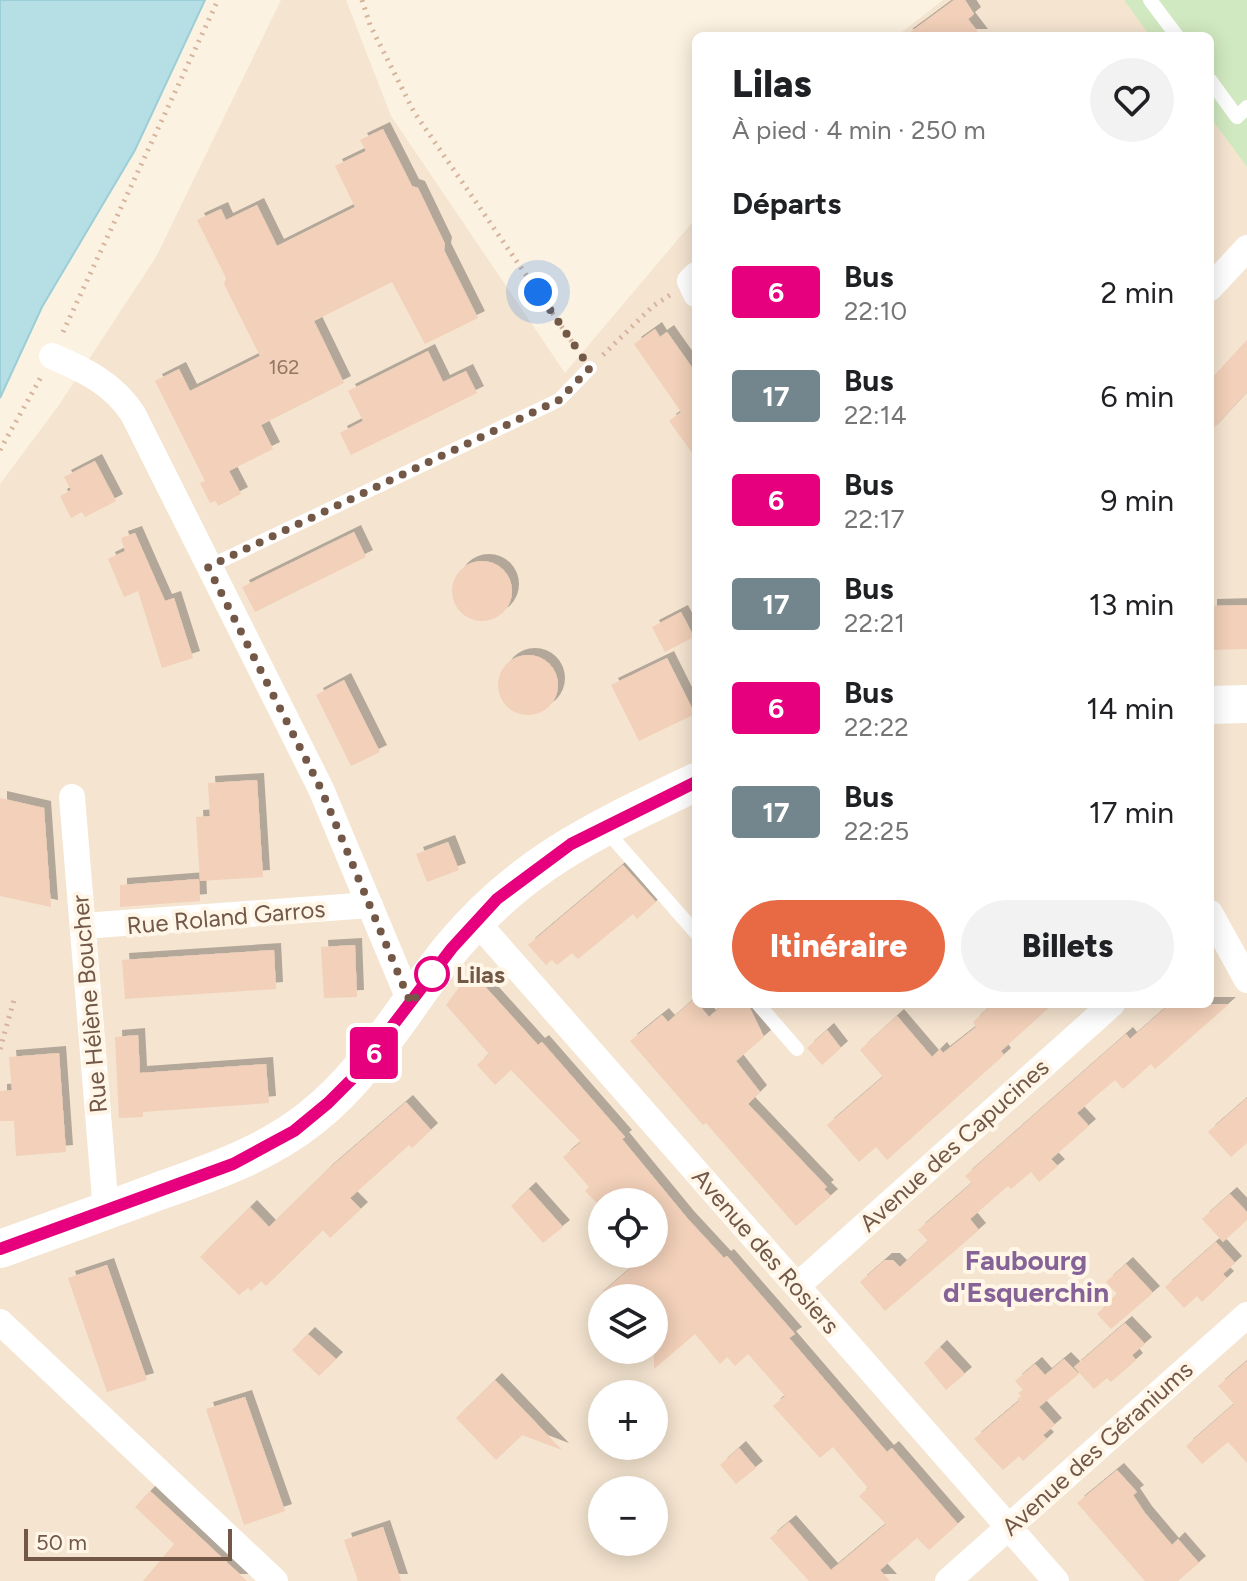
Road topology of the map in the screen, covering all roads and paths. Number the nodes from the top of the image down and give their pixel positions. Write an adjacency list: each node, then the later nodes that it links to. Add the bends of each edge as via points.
1 (218, 0): 10 (path)
2 (362, 0): 11 (path, via 414,112)
3 (1150, 0): 4 (lane)
4 (1174, 32)
5 (1214, 85): 6 (lane, via 1237,117)
6 (1247, 107)
7 (1247, 248): 9 (street)
8 (692, 284): 11 (path, via 653,306)
9 (1214, 284)
10 (52, 356): 12 (path); 13 (street, via 100,380 125,401)
11 (590, 368): 13 (lane, via 559,400)
12 (0, 450)
13 (208, 567): 19 (street, via 321,789)
14 (1247, 704): 15 (main road)
15 (1214, 705)
16 (692, 784): 18 (main road)
17 (72, 797): 22 (street, Rue Hélène Boucher)
18 (603, 827): 20 (main road, via 546,860); 23 (lane)
19 (370, 905): 22 (street, Rue Roland Garros); 26 (street)
20 (476, 921): 26 (main road); 33 (street, Avenue des Rosiers)
21 (1214, 922): 24 (street)
22 (83, 926): 31 (street, Rue Hélène Boucher)
23 (692, 928)
24 (1247, 980)
25 (14, 1000): 29 (path)
26 (411, 1004): 31 (main road, via 351,1080 294,1131 233,1164)
27 (761, 1008): 30 (lane)
28 (1108, 1008): 33 (street, Avenue des Capucines)
29 (0, 1049)
30 (797, 1049)
31 (106, 1211): 32 (main road)
32 (0, 1249)
33 (797, 1286): 36 (street, Avenue des Rosiers)
34 (1247, 1315): 36 (street, Avenue des Géraniums)
35 (0, 1322): 37 (street)
36 (1009, 1526): 38 (street, Avenue des Géraniums); 39 (street, Avenue des Rosiers)
37 (275, 1581)
38 (948, 1581)
39 (1056, 1581)

